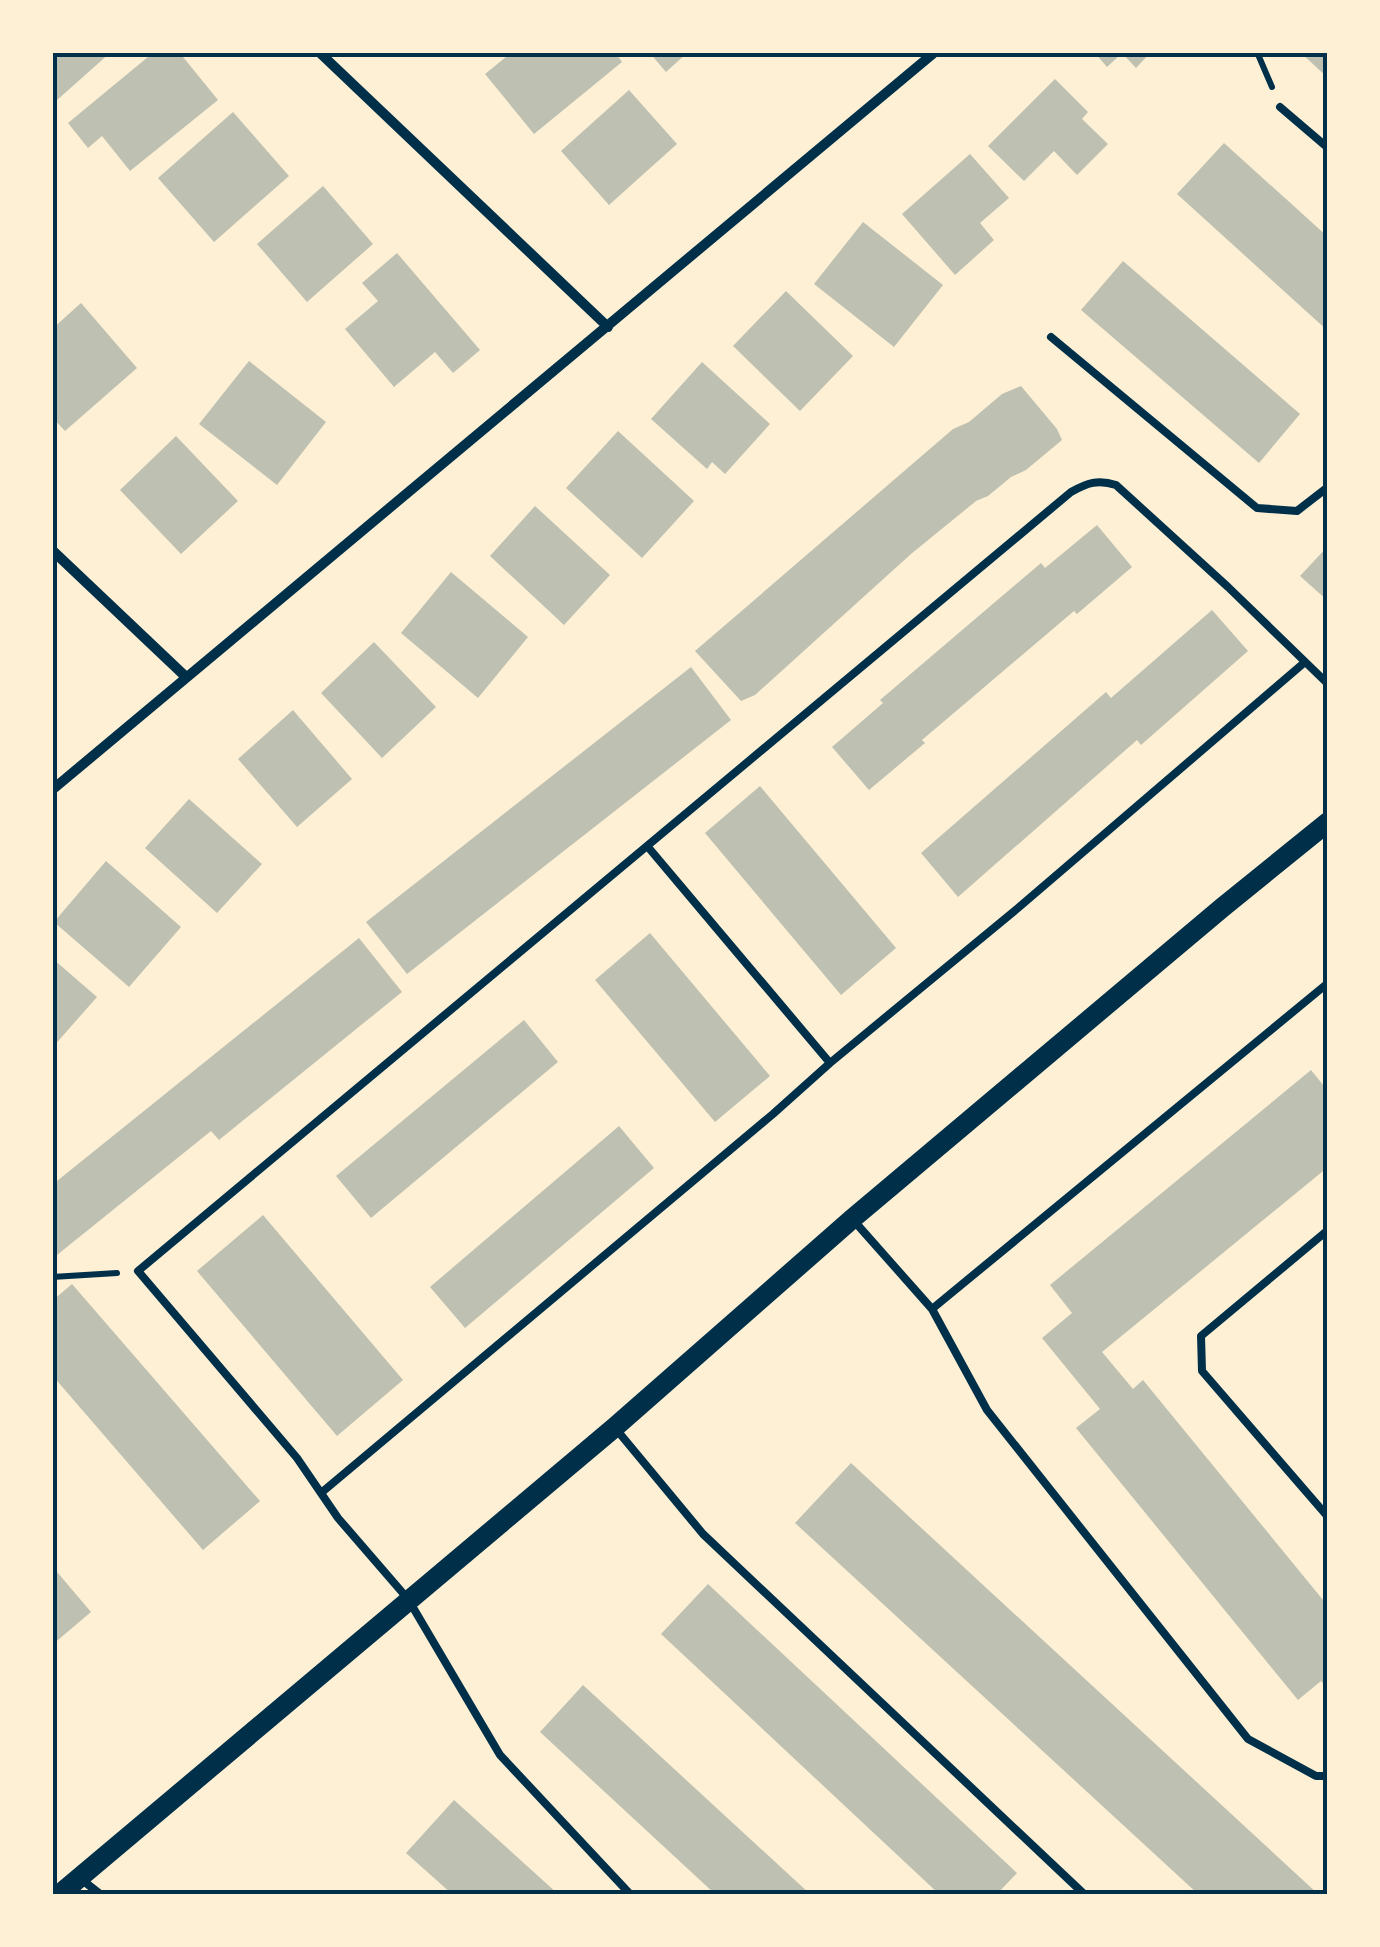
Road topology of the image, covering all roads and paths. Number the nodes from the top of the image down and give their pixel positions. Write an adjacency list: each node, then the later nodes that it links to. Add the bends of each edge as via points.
1 (319, 52): 6 (street)
2 (935, 52): 6 (street)
3 (1257, 52): 4 (path)
4 (1280, 106): 5 (lane)
5 (1328, 148)
6 (608, 327): 11 (street)
7 (1050, 337): 8 (lane, via 1257,508 1297,511)
8 (1328, 487)
9 (52, 550): 11 (street)
10 (1305, 662): 12 (lane); 15 (lane, via 1130,498 1097,481 1071,492); 17 (lane)
11 (186, 677): 13 (street)
12 (1328, 684)
13 (52, 790)
14 (1328, 822): 18 (main road)
15 (648, 847): 17 (lane); 20 (lane)
16 (1328, 983): 22 (lane)
17 (830, 1063): 24 (lane)
18 (852, 1219): 22 (lane); 23 (main road)
19 (1328, 1230): 25 (lane, via 1201,1336 1202,1371)
20 (138, 1271): 21 (path); 24 (lane)
21 (52, 1277)
22 (932, 1310): 27 (lane, via 987,1410 1248,1739 1316,1776)
23 (614, 1427): 26 (main road); 32 (lane, via 703,1534)
24 (321, 1492): 26 (lane)
25 (1328, 1516)
26 (408, 1599): 28 (main road); 31 (lane, via 500,1756)
27 (1328, 1776)
28 (81, 1879): 29 (main road); 30 (lane)
29 (60, 1894)
30 (100, 1894)
31 (630, 1894)
32 (1084, 1894)

